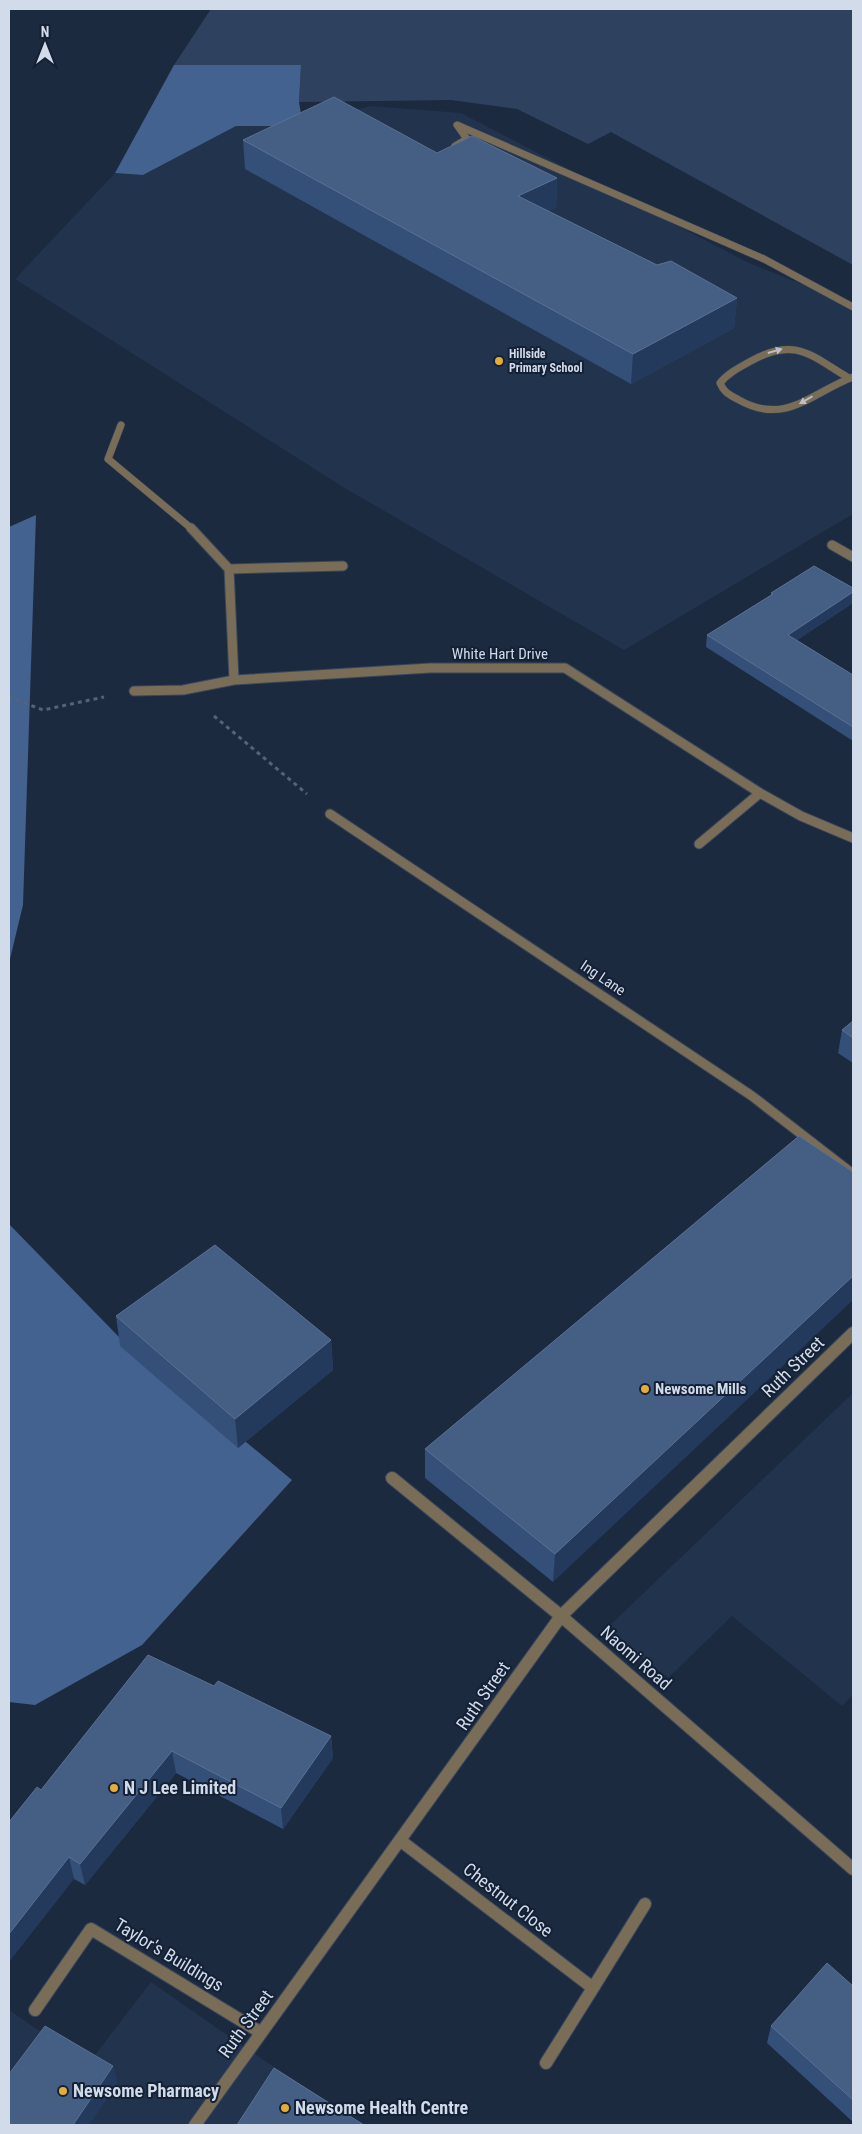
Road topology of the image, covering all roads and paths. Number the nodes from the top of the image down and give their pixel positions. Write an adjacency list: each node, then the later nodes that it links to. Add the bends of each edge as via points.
1 (450, 149): 2 (street, via 467,139 457,125 764,260)
2 (853, 307)
3 (851, 378): 3 (street, one-way to 3, via 792,408 773,412 757,409 723,391 720,383 726,376 772,350 790,348)
4 (121, 426): 8 (street, via 108,459 197,533)
5 (832, 545): 6 (street)
6 (853, 557)
7 (343, 566): 8 (street)
8 (229, 569): 9 (street)
9 (234, 680): 10 (street, White Hart Drive); 13 (street, White Hart Drive, via 430,668 564,668)
10 (183, 690): 11 (street, White Hart Drive); 14 (path)
11 (134, 691): 12 (path, via 43,710)
12 (9, 697)
13 (760, 794): 15 (street, White Hart Drive); 16 (street)
14 (330, 814): 17 (street, Ing Lane, via 752,1096)
15 (853, 838)
16 (699, 844)
17 (853, 1174)
18 (853, 1333): 20 (street, Ruth Street)
19 (392, 1478): 20 (street, Naomi Road)
20 (561, 1616): 21 (street, Ruth Street); 22 (street, Naomi Road)
21 (401, 1841): 24 (street, Chestnut Close); 26 (street, Ruth Street)
22 (853, 1869)
23 (646, 1904): 24 (street)
24 (592, 1988): 27 (street)
25 (34, 2010): 26 (street, Taylor's Buildings, via 91,1930)
26 (260, 2032): 28 (street, Ruth Street)
27 (546, 2063)
28 (195, 2125)

